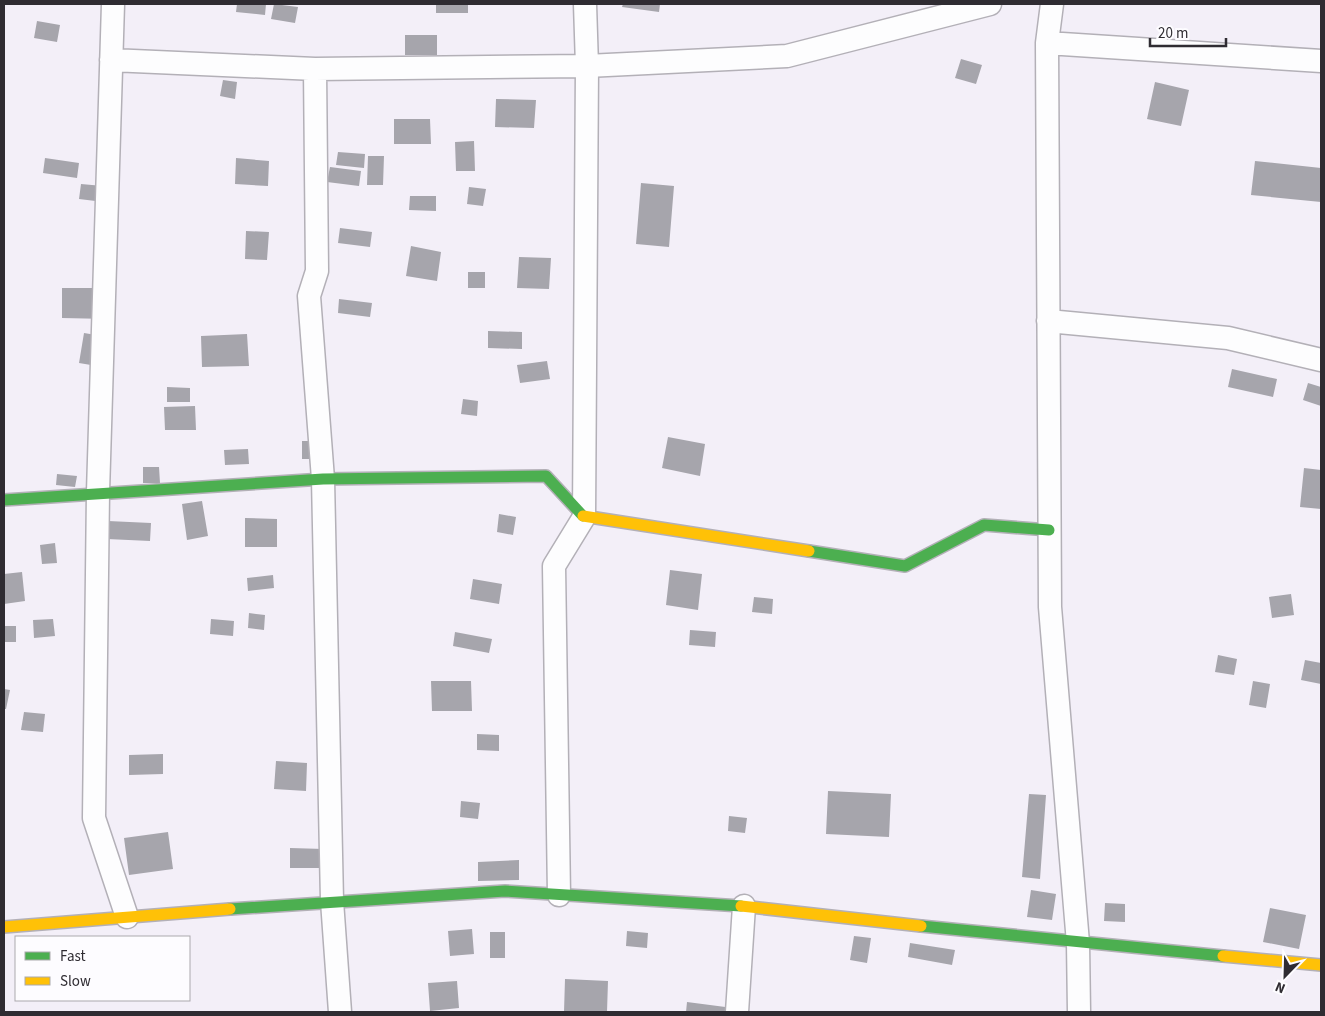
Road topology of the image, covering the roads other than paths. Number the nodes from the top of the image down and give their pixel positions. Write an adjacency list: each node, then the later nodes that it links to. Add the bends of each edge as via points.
1 (113, 4): 6 (street)
2 (585, 4): 8 (street)
3 (990, 4): 8 (street, via 787,56)
4 (1052, 4): 5 (street)
5 (1046, 43): 7 (street); 10 (street)
6 (111, 60): 9 (street); 13 (street)
7 (1321, 61)
8 (588, 66): 9 (street); 15 (street)
9 (315, 69): 12 (street, via 317,271 309,296)
10 (1048, 321): 11 (street, via 1228,338); 16 (street)
11 (1321, 360)
12 (323, 479): 13 (street); 15 (street, via 546,476); 18 (street)
13 (98, 492): 14 (street); 20 (street, via 94,818)
14 (4, 500)
15 (584, 517): 16 (street, via 905,566 984,525); 17 (street, via 554,566)
16 (1049, 530): 22 (street, via 1050,607)
17 (559, 895): 18 (street, via 505,892); 19 (street)
18 (332, 901): 20 (street); 24 (street)
19 (744, 906): 22 (street); 25 (street)
20 (126, 917): 21 (street)
21 (4, 927)
22 (1078, 943): 23 (street); 26 (street)
23 (1321, 964)
24 (340, 1012)
25 (738, 1012)
26 (1079, 1012)

